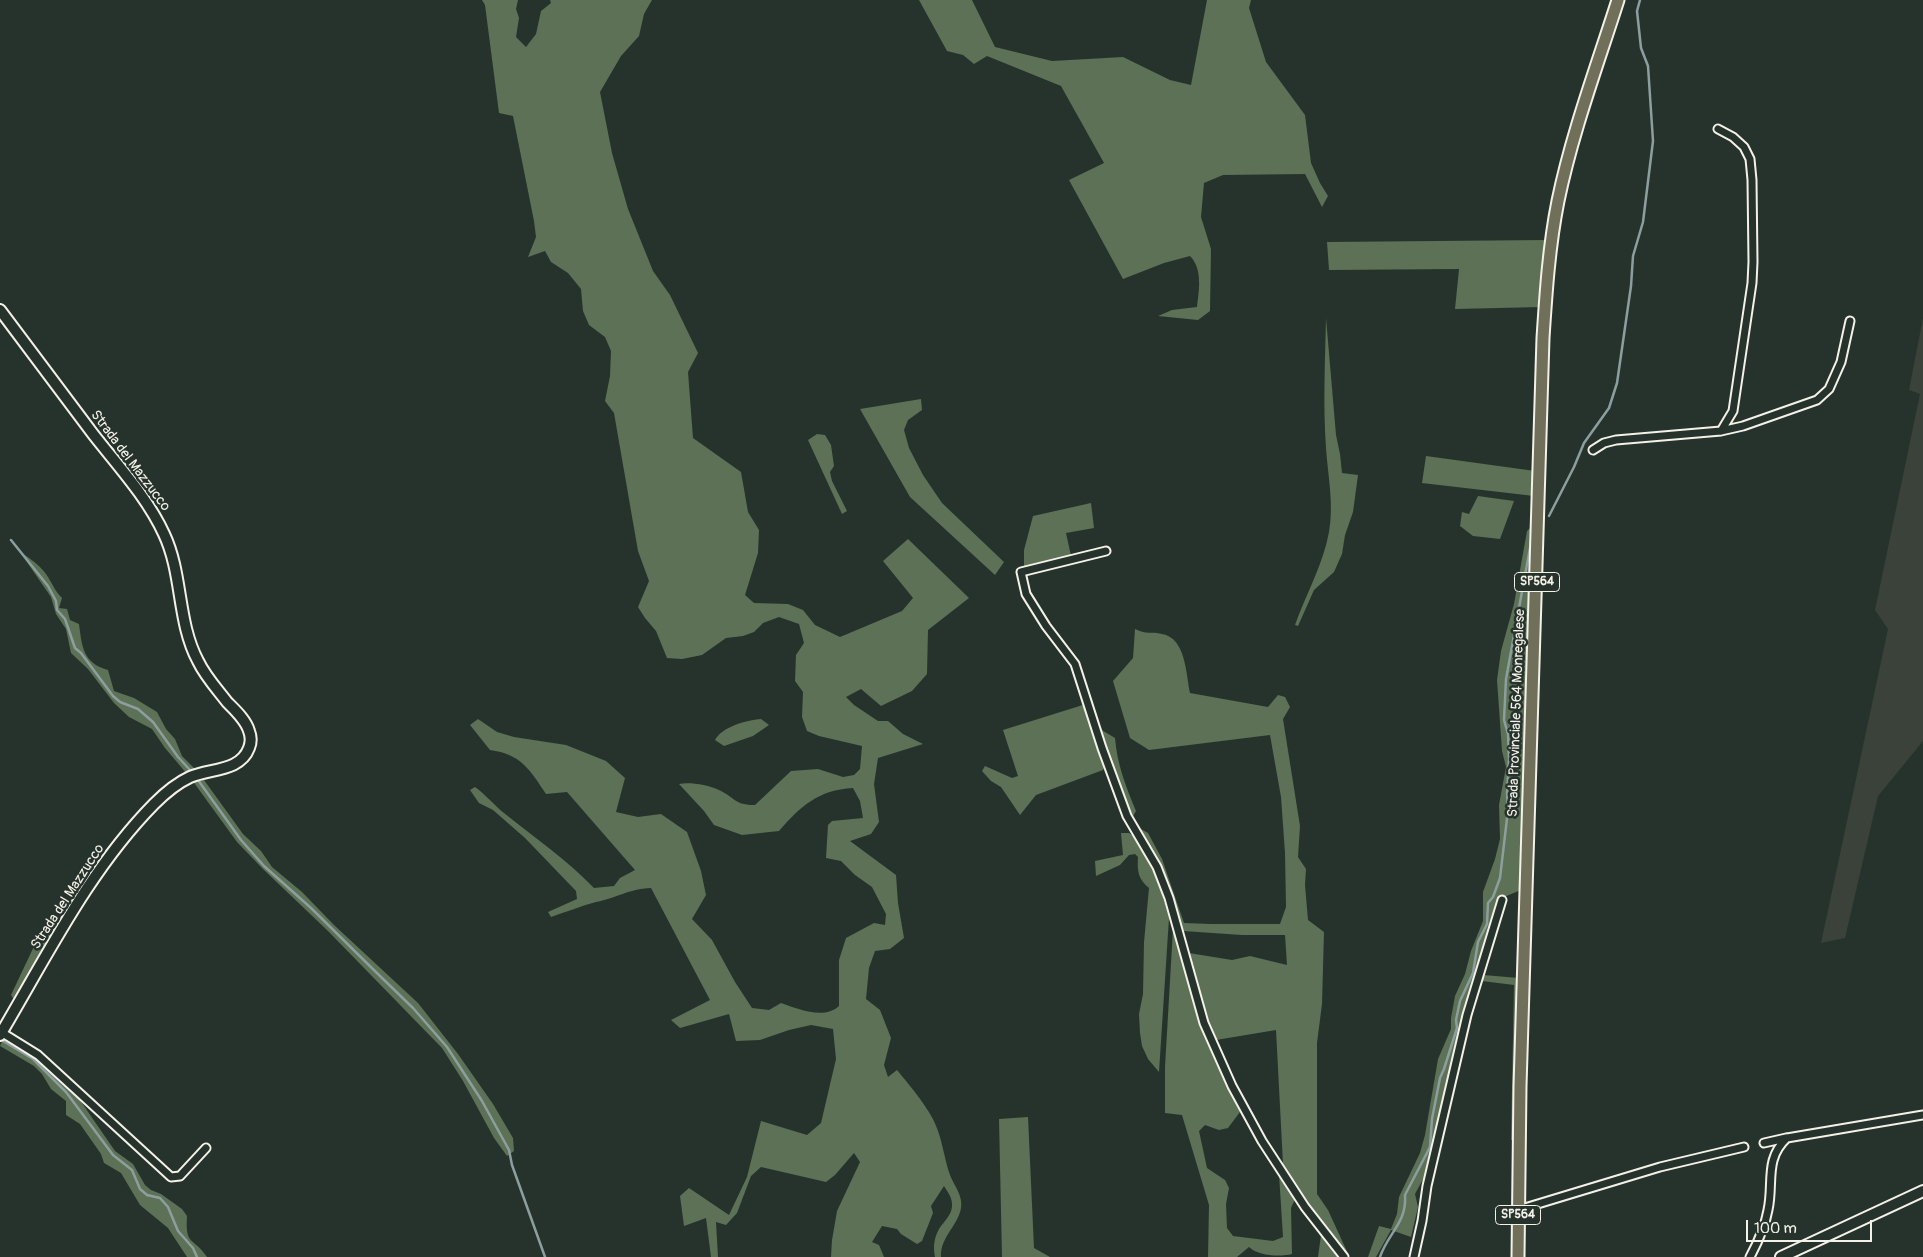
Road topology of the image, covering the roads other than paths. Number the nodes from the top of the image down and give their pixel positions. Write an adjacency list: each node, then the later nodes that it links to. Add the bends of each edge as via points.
1 (1618, 0): 16 (main road, Strada Provinciale 564 Monregalese / SP564, via 1568,160 1558,200 1547,274)
2 (1718, 129): 5 (street, via 1744,147 1750,159 1753,262 1733,411)
3 (0, 310): 9 (street, Strada del Mazzucco, via 160,525 172,556 192,648 207,676 246,724 251,739 246,755 239,762 183,781 138,821 100,869)
4 (1850, 321): 5 (street, via 1841,362 1823,396)
5 (1721, 431): 6 (street, via 1616,440)
6 (1593, 450)
7 (1106, 551): 17 (street, via 1021,572 1026,594 1075,664 1127,816 1158,867 1204,1023 1232,1086 1305,1208)
8 (1502, 900): 18 (street, via 1467,1015)
9 (1, 1034): 14 (street, via 38,1054 171,1178 180,1176)
10 (1923, 1115): 11 (street)
11 (1787, 1138): 12 (street); 20 (street, via 1772,1159 1769,1208 1764,1229)
12 (1764, 1143)
13 (1744, 1147): 16 (street, via 1660,1167)
14 (206, 1148)
15 (1923, 1191): 21 (street)
16 (1518, 1210): 19 (main road, Strada Provinciale 564 Monregalese / SP564)
17 (1344, 1257)
18 (1414, 1257)
19 (1518, 1257)
20 (1750, 1257)
21 (1781, 1257)

